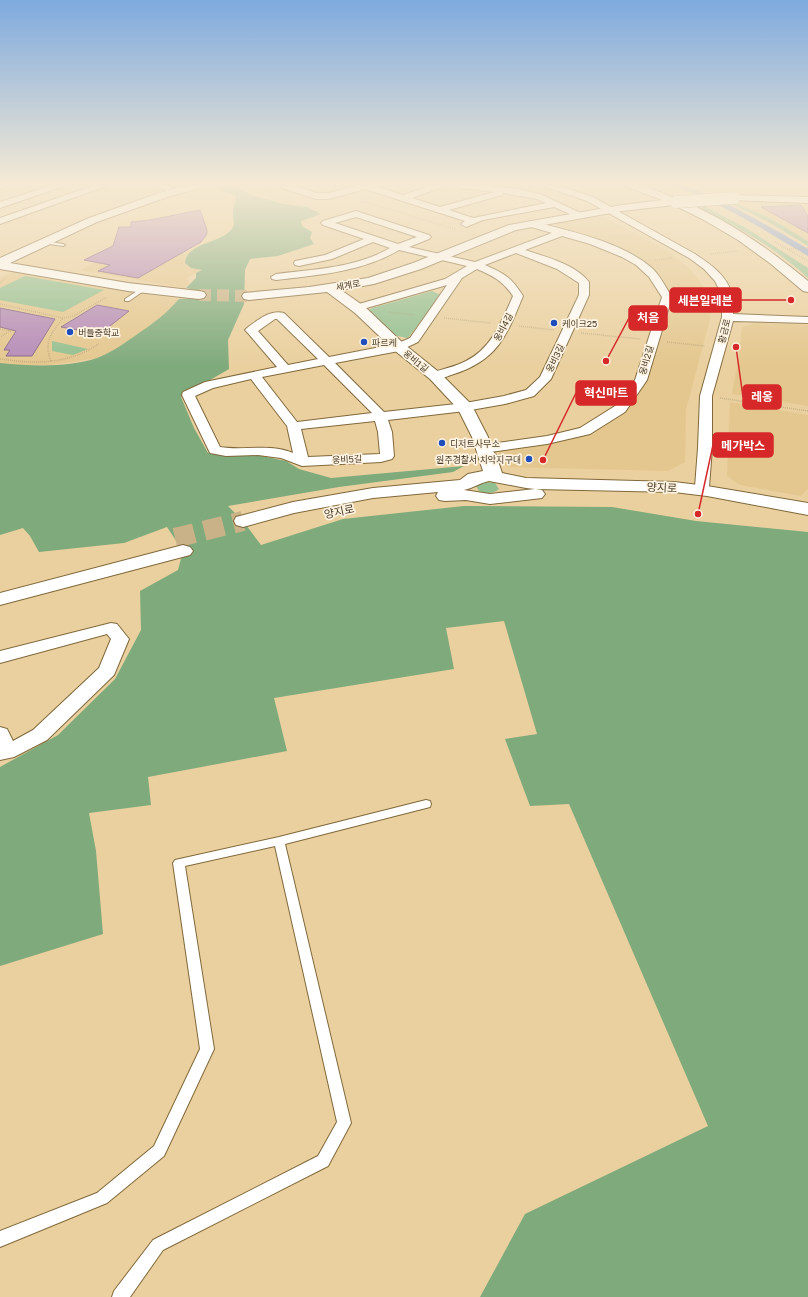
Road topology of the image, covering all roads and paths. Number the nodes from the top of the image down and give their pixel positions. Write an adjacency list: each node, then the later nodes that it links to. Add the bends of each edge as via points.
1 (17, 246): 15 (street)
2 (38, 246): 17 (street)
3 (356, 246): 19 (street, via 328,257 299,263)
4 (393, 246): 11 (street)
5 (402, 246): 11 (street)
6 (467, 246): 16 (street, 세계로)
7 (528, 246): 14 (street)
8 (600, 246): 38 (street, 웅비2길, via 639,262 649,271 667,297)
9 (674, 246): 33 (street, 황금로, via 708,267 720,280 727,295)
10 (753, 246): 24 (street)
11 (398, 247): 16 (street); 19 (street, via 365,262)
12 (808, 248): 13 (path)
13 (787, 249)
14 (516, 250): 18 (street); 49 (street, 웅비3길, via 573,272 584,282 584,295 545,379 530,393)
15 (0, 253)
16 (441, 256): 18 (street); 23 (street, 세계로, via 385,277)
17 (0, 264): 22 (street)
18 (476, 265): 20 (street); 47 (street, 웅비4길, via 500,275 518,296 490,350 470,364)
19 (314, 274): 21 (street); 23 (street)
20 (458, 276): 26 (street); 29 (street)
21 (276, 278)
22 (125, 286): 25 (street); 34 (path, via 73,316)
23 (330, 288): 28 (street, 세계로); 32 (street, 웅비1길)
24 (808, 288)
25 (143, 289): 27 (street); 30 (lane)
26 (418, 290): 29 (street, via 433,289 440,291); 32 (street)
27 (199, 295)
28 (249, 296)
29 (444, 296): 40 (street, via 414,340)
30 (127, 300)
31 (0, 304): 34 (path)
32 (356, 308): 40 (street, 웅비1길)
33 (728, 317): 35 (street); 41 (street, 황금로)
34 (62, 318): 43 (path, via 47,343 46,348)
35 (808, 320)
36 (0, 329): 37 (path, via 10,331)
37 (0, 337)
38 (652, 340): 41 (path); 53 (street, 웅비2길, via 640,380 620,409 585,431 547,440)
39 (100, 343): 43 (path, via 82,355)
40 (399, 347): 44 (street); 47 (street, 웅비1길)
41 (720, 347): 48 (street, 황금로)
42 (0, 359): 43 (path, via 35,363)
43 (51, 361)
44 (327, 361): 45 (street); 45 (street, 웅비5길, via 280,316 272,316 251,330); 51 (street, 웅비5길)
45 (285, 369): 46 (street)
46 (254, 375): 52 (street); 54 (street, via 209,385 188,395 215,450 284,454)
47 (435, 376): 49 (street, 웅비1길)
48 (706, 396): 50 (path); 57 (street, 황금로)
49 (465, 406): 51 (street); 53 (street, 웅비1길)
50 (808, 411)
51 (380, 416): 52 (street); 54 (street, 웅비5길, via 385,432 387,456)
52 (294, 426): 54 (street)
53 (483, 449): 56 (street, 웅비1길, via 492,472)
54 (302, 462)
55 (561, 483): 56 (street, 양지로); 57 (street, via 598,481); 58 (street, 양지로, via 674,487)
56 (487, 487): 60 (street, 양지로, via 671,498 737,506); 61 (street, 양지로, via 353,507)
57 (702, 487): 58 (street)
58 (780, 503): 59 (street, 양지로)
59 (808, 509)
60 (808, 519)
61 (244, 527)
62 (0, 586): 63 (street, via 179,545)
63 (0, 600)
64 (0, 657): 65 (street, via 111,628 120,639 108,670 40,735)
65 (2, 747)
66 (426, 804): 67 (lane)
67 (279, 841): 68 (lane, via 179,863 200,989 207,1049 159,1151 102,1198); 69 (lane, via 344,1123 323,1161 158,1245)
68 (0, 1239)
69 (120, 1297)

